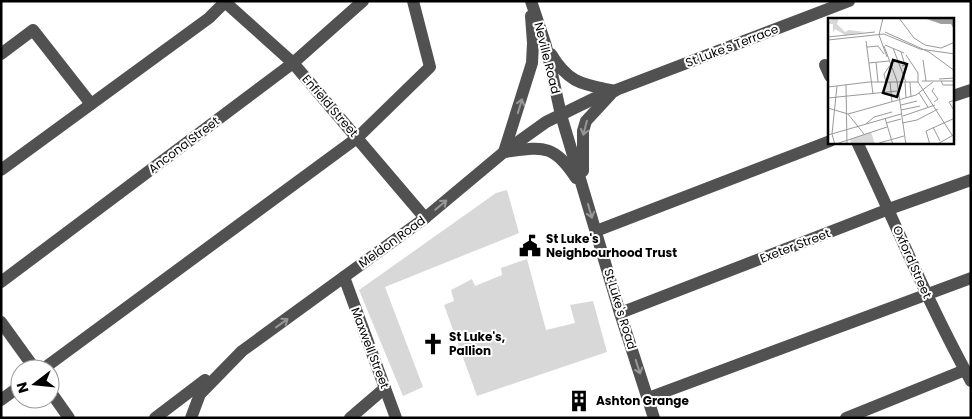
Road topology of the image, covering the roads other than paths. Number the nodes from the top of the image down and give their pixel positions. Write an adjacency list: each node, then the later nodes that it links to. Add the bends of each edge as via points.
1 (363, 1): 8 (street, Ancona Street)
2 (413, 1): 14 (street, via 430,67)
3 (531, 1): 6 (street, Neville Road); 17 (street, one-way to 3, via 532,63)
4 (849, 1): 10 (street, St Luke's Terrace)
5 (226, 2): 8 (street, Enfield Street); 12 (street, via 209,18)
6 (546, 46): 10 (street, via 568,76 580,83); 13 (street, Neville Road)
7 (1, 54): 12 (street, via 33,30)
8 (293, 63): 14 (street, Enfield Street); 26 (street, Ancona Street)
9 (971, 90): 11 (street)
10 (615, 91): 13 (street, Meldon Road); 20 (street, one-way to 20, via 586,121 582,160)
11 (954, 96)
12 (91, 104): 18 (street)
13 (561, 115): 17 (street, Meldon Road); 20 (street, St Luke's Road)
14 (358, 138): 22 (street, Enfield Street); 32 (street)
15 (828, 142): 23 (street)
16 (858, 144): 21 (street, Oxford Street)
17 (504, 152): 20 (street, via 547,149 563,160); 22 (street, Meldon Road, one-way to 17)
18 (1, 170)
19 (971, 180): 21 (street, Exeter Street)
20 (584, 191): 23 (street, St Luke's Road, one-way to 23)
21 (889, 209): 27 (street, Oxford Street); 28 (street, Exeter Street)
22 (425, 218): 24 (street, Meldon Road)
23 (596, 231): 28 (street, St Luke's Road)
24 (344, 277): 30 (street, Meldon Road, one-way to 24); 34 (street, Maxwell Street)
25 (971, 278): 27 (street)
26 (1, 282)
27 (925, 294): 33 (street, Oxford Street); 35 (street)
28 (620, 313): 35 (street, St Luke's Road, one-way to 35)
29 (1, 322): 31 (street)
30 (242, 351): 38 (street); 39 (street, Meldon Road, via 200,394)
31 (28, 359)
32 (57, 359)
33 (968, 375): 43 (street)
34 (385, 388): 40 (street); 41 (street, Maxwell Street)
35 (648, 398): 42 (street, St Luke's Road)
36 (60, 405): 37 (street)
37 (69, 418)
38 (155, 418)
39 (191, 418)
40 (350, 418)
41 (396, 418)
42 (654, 418)
43 (846, 418)

